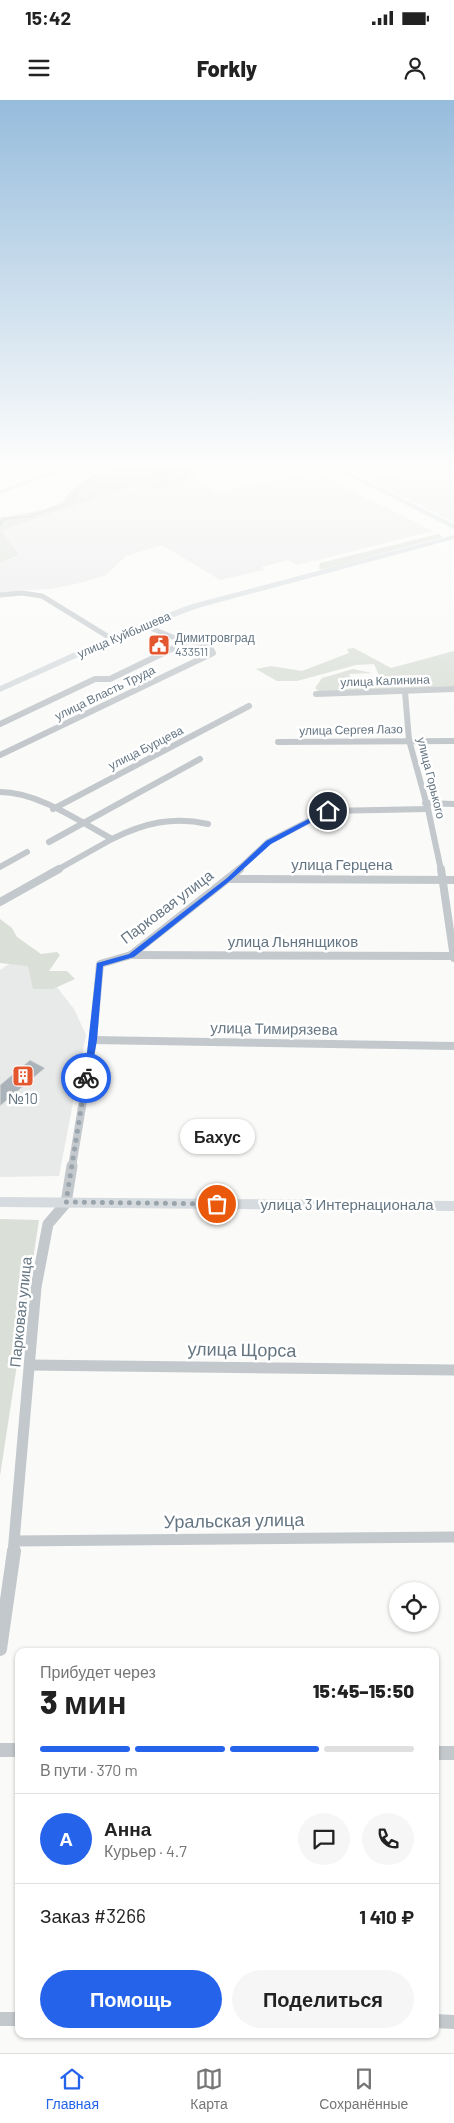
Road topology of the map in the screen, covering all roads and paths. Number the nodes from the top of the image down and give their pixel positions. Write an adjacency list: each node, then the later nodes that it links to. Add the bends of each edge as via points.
1 (381, 556): 3 (main road, улица Куйбышева, via 225,597)
2 (0, 595): 4 (street, via 22,593 42,596)
3 (144, 625): 4 (main road, улица Куйбышева); 5 (street)
4 (112, 639): 6 (main road, улица Куйбышева)
5 (186, 642): 11 (street, улица Власть Труда, via 110,680 95,679); 15 (street, улица Власть Труда, via 210,647 213,653)
6 (0, 689)
7 (454, 689): 8 (street, улица Калинина)
8 (404, 692): 9 (street, улица Калинина); 12 (street, улица Горького)
9 (316, 694)
10 (249, 706): 20 (street, улица Бурцева)
11 (0, 724)
12 (409, 740): 13 (street, улица Сергея Лазо); 14 (street, улица Сергея Лазо); 19 (street, улица Горького)
13 (454, 741)
14 (278, 742)
15 (0, 755)
16 (200, 758): 22 (street)
17 (0, 792): 20 (street, via 30,796)
18 (454, 804): 19 (street)
19 (426, 806): 21 (street); 29 (street, улица Горького)
20 (53, 809): 22 (street)
21 (328, 811): 28 (street, Парковая улица, via 278,836)
22 (83, 824): 24 (street); 25 (street)
23 (208, 824): 24 (street, via 193,819 164,819)
24 (112, 839): 31 (street)
25 (50, 842)
26 (27, 852): 27 (street)
27 (0, 867)
28 (229, 879): 29 (street, улица Герцена); 32 (street, Парковая улица)
29 (443, 879): 30 (street, улица Герцена); 33 (street, улица Горького)
30 (454, 880)
31 (0, 902)
32 (131, 955): 33 (street, улица Льнянщиков); 34 (street, Парковая улица, via 100,964)
33 (454, 957)
34 (93, 1040): 35 (street, улица Тимирязева); 37 (street, Парковая улица)
35 (454, 1046)
36 (0, 1202): 37 (main road, улица 3 Интернационала)
37 (66, 1202): 38 (main road, улица 3 Интернационала); 39 (street, Парковая улица, via 48,1224 36,1287)
38 (454, 1206)
39 (30, 1365): 40 (street, улица Щорса); 42 (street, Парковая улица)
40 (454, 1370)
41 (454, 1537): 42 (street, Уральская улица)
42 (15, 1541): 43 (street, Парковая улица)
43 (0, 1649)
44 (0, 1750): 45 (street)
45 (15, 1750)
46 (439, 1753): 47 (street)
47 (454, 1753)
48 (0, 2019): 49 (street)
49 (15, 2019)
50 (439, 2022): 51 (street)
51 (454, 2022)

